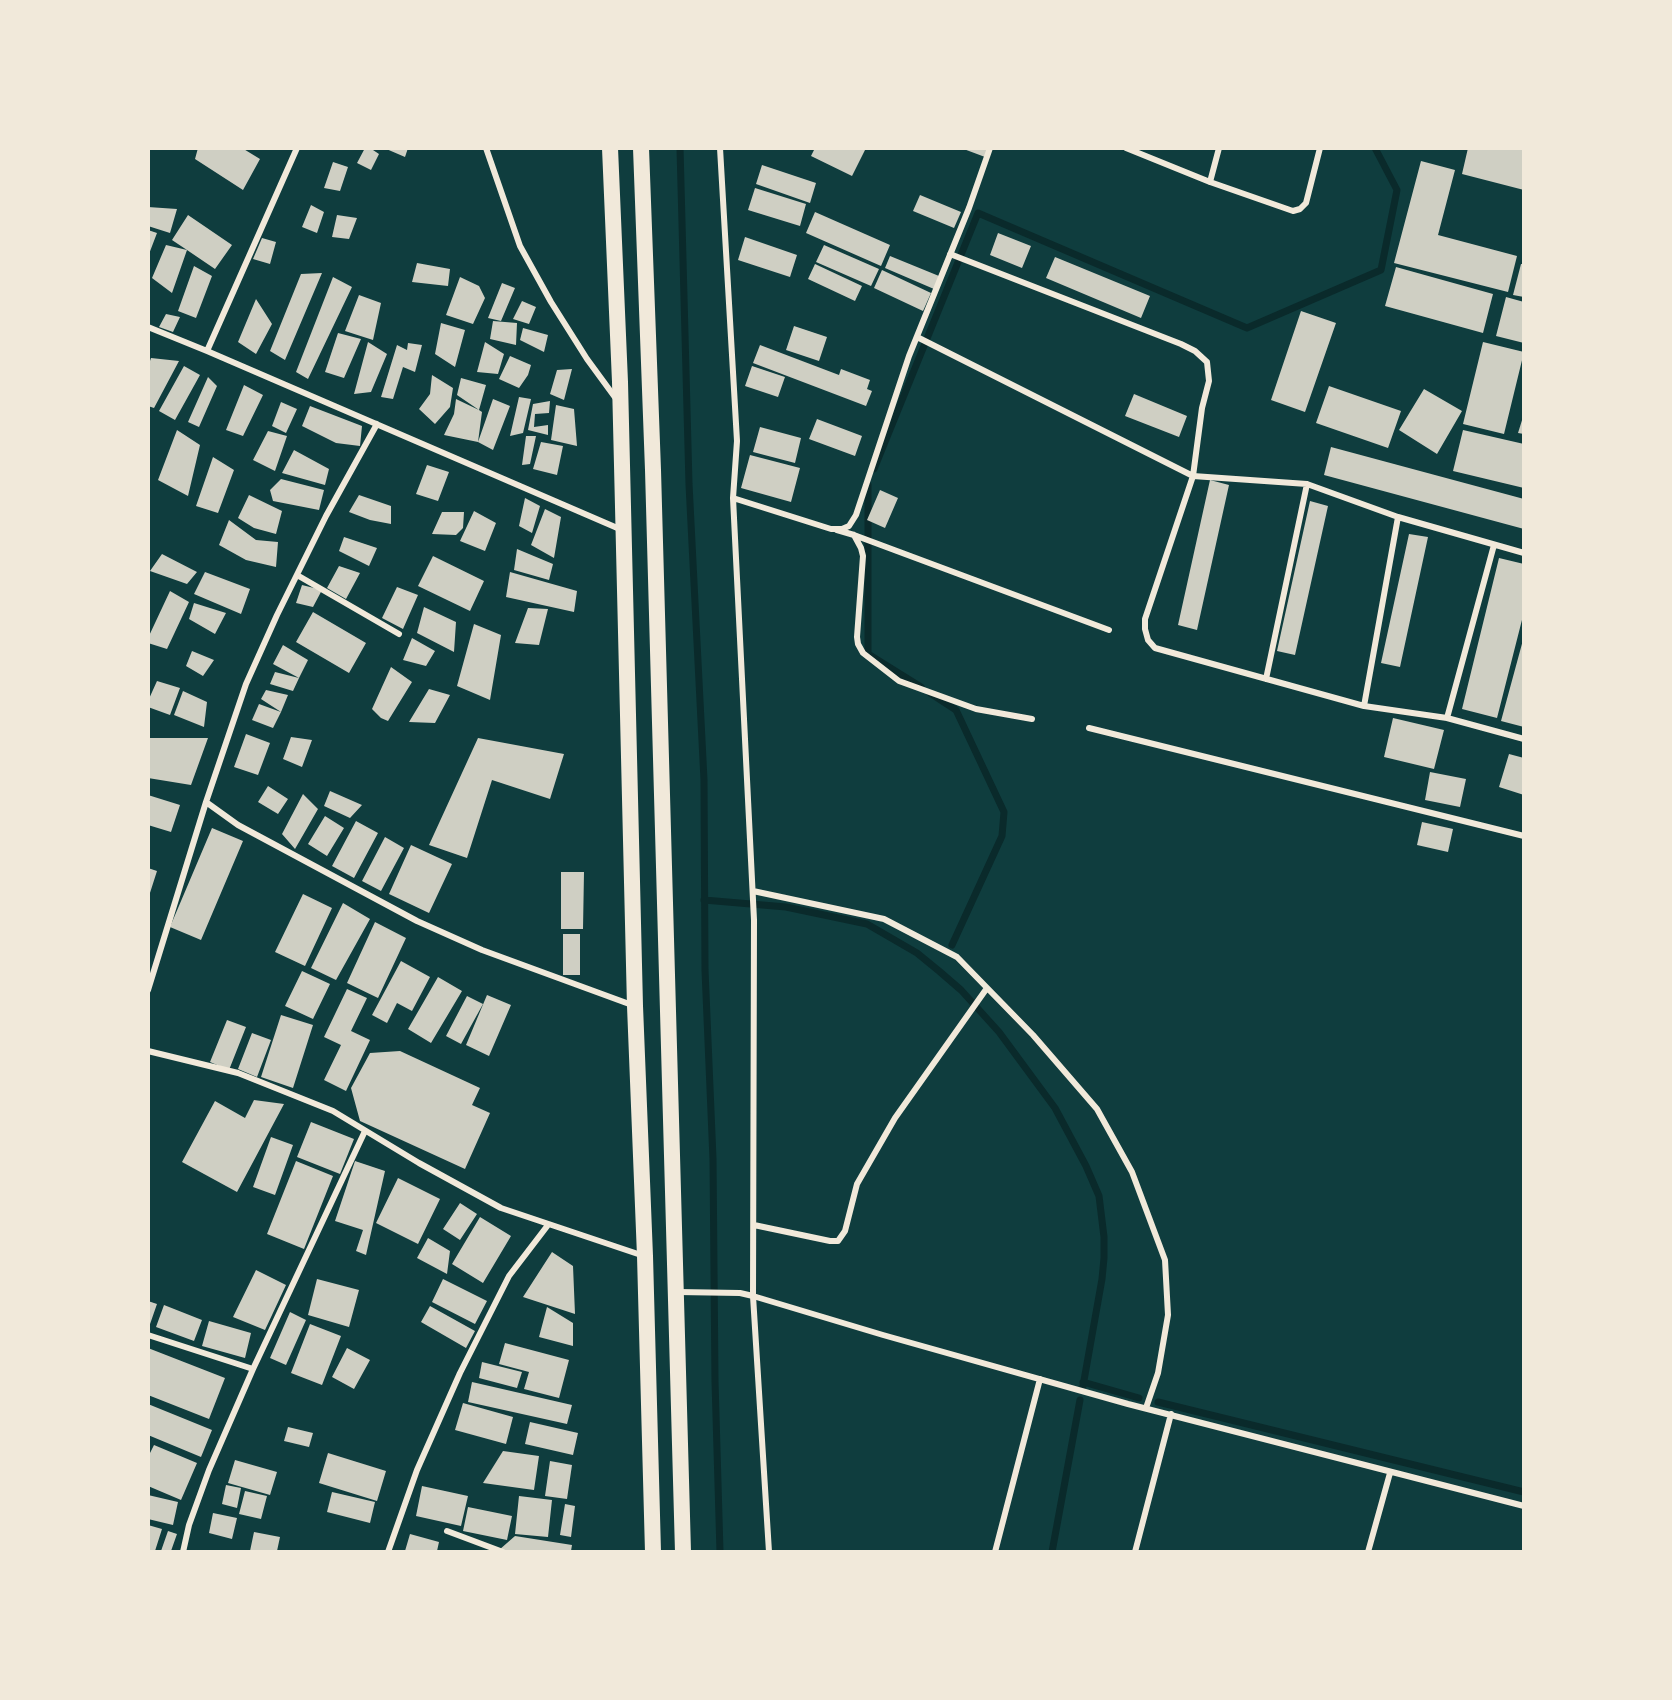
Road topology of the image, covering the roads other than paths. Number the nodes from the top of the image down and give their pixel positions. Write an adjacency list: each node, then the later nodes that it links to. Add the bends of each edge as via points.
1 (297, 148): 14 (street)
2 (486, 148): 15 (street, via 520,246 587,359)
3 (610, 148): 15 (highway)
4 (641, 148): 46 (highway)
5 (720, 148): 19 (street, via 736,441)
6 (990, 148): 11 (street)
7 (1219, 148): 10 (street)
8 (1320, 148): 10 (street, via 1306,203 1300,209 1284,209)
9 (1126, 149): 10 (street)
10 (1210, 182)
11 (950, 254): 13 (street); 17 (street, via 1196,351 1206,362 1209,381)
12 (148, 327): 14 (street)
13 (917, 337): 17 (street); 21 (street, via 856,515 849,526)
14 (207, 351): 16 (street)
15 (621, 405): 22 (highway)
16 (377, 424): 22 (street); 26 (street)
17 (1193, 476): 18 (street); 29 (street, via 1145,619 1148,640 1164,651)
18 (1307, 484): 20 (street); 29 (street)
19 (733, 498): 21 (street); 37 (street)
20 (1398, 517): 24 (street); 30 (street)
21 (831, 529): 23 (street)
22 (623, 530): 40 (highway)
23 (854, 535): 27 (street); 31 (street, via 863,556 857,636 863,653 899,681 976,709)
24 (1494, 545): 25 (street); 32 (street)
25 (1524, 553)
26 (297, 575): 28 (street); 35 (street, via 246,684)
27 (1109, 630)
28 (399, 634)
29 (1266, 679): 30 (street)
30 (1364, 706): 32 (street)
31 (1032, 718)
32 (1447, 718): 34 (street)
33 (1089, 728): 36 (street)
34 (1524, 739)
35 (206, 802): 39 (street); 40 (street, via 238,825 417,921 482,950)
36 (1524, 836)
37 (753, 894): 38 (street, via 884,919 957,957); 44 (street)
38 (987, 988): 44 (street, via 895,1118 857,1184 845,1231 838,1241); 51 (street, via 1097,1109 1132,1172 1165,1260 1168,1315 1158,1373)
39 (148, 990)
40 (635, 1006): 45 (highway)
41 (148, 1051): 42 (street, via 238,1073 333,1111)
42 (365, 1131): 43 (street, via 501,1208); 49 (street)
43 (548, 1225): 45 (street); 57 (street, via 509,1276 460,1373 417,1470)
44 (754, 1225): 47 (street)
45 (645, 1256): 59 (highway)
46 (675, 1292): 47 (street); 60 (highway)
47 (753, 1296): 50 (street); 61 (street)
48 (148, 1335): 49 (street)
49 (253, 1369): 56 (street, via 209,1470)
50 (1040, 1380): 51 (street); 62 (street)
51 (1146, 1408): 52 (street)
52 (1171, 1414): 53 (street); 63 (street)
53 (1390, 1473): 54 (street); 64 (street)
54 (1524, 1506)
55 (447, 1531): 58 (street)
56 (183, 1551)
57 (388, 1551)
58 (503, 1551)
59 (653, 1551)
60 (683, 1551)
61 (769, 1551)
62 (995, 1551)
63 (1136, 1551)
64 (1368, 1551)

